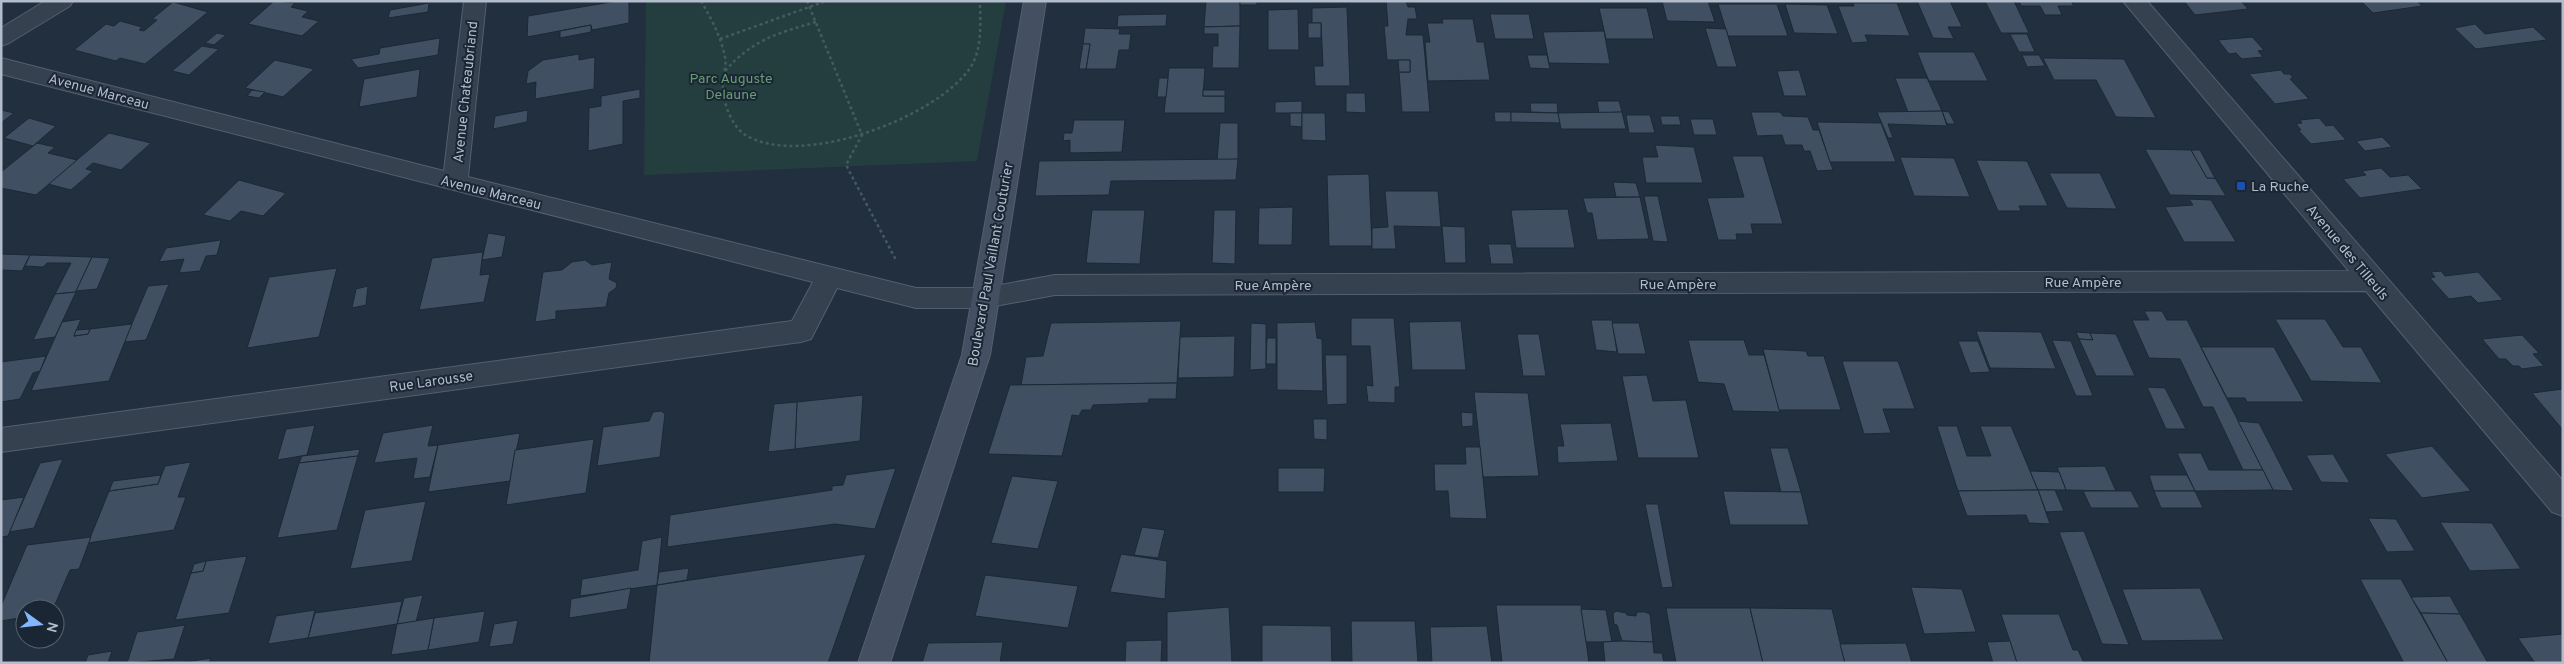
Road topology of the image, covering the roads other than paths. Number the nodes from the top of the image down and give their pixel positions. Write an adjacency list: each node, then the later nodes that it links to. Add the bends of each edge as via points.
1 (62, 1): 5 (street)
2 (475, 1): 7 (street, Avenue Chateaubriand)
3 (1035, 1): 10 (street, Boulevard Paul Vaillant Couturier)
4 (2134, 1): 9 (street, Avenue des Tilleuls)
5 (1, 38)
6 (1, 66): 7 (street, Avenue Marceau)
7 (455, 183): 8 (street, Avenue Marceau)
8 (829, 277): 10 (street, Avenue Marceau, via 916,298); 11 (street, Rue Larousse, via 801,331)
9 (2373, 281): 10 (street, Rue Ampère, via 1055,285); 12 (street, Avenue des Tilleuls)
10 (984, 298): 13 (street, Boulevard Paul Vaillant Couturier, via 976,355)
11 (1, 440)
12 (2563, 504)
13 (874, 663)

